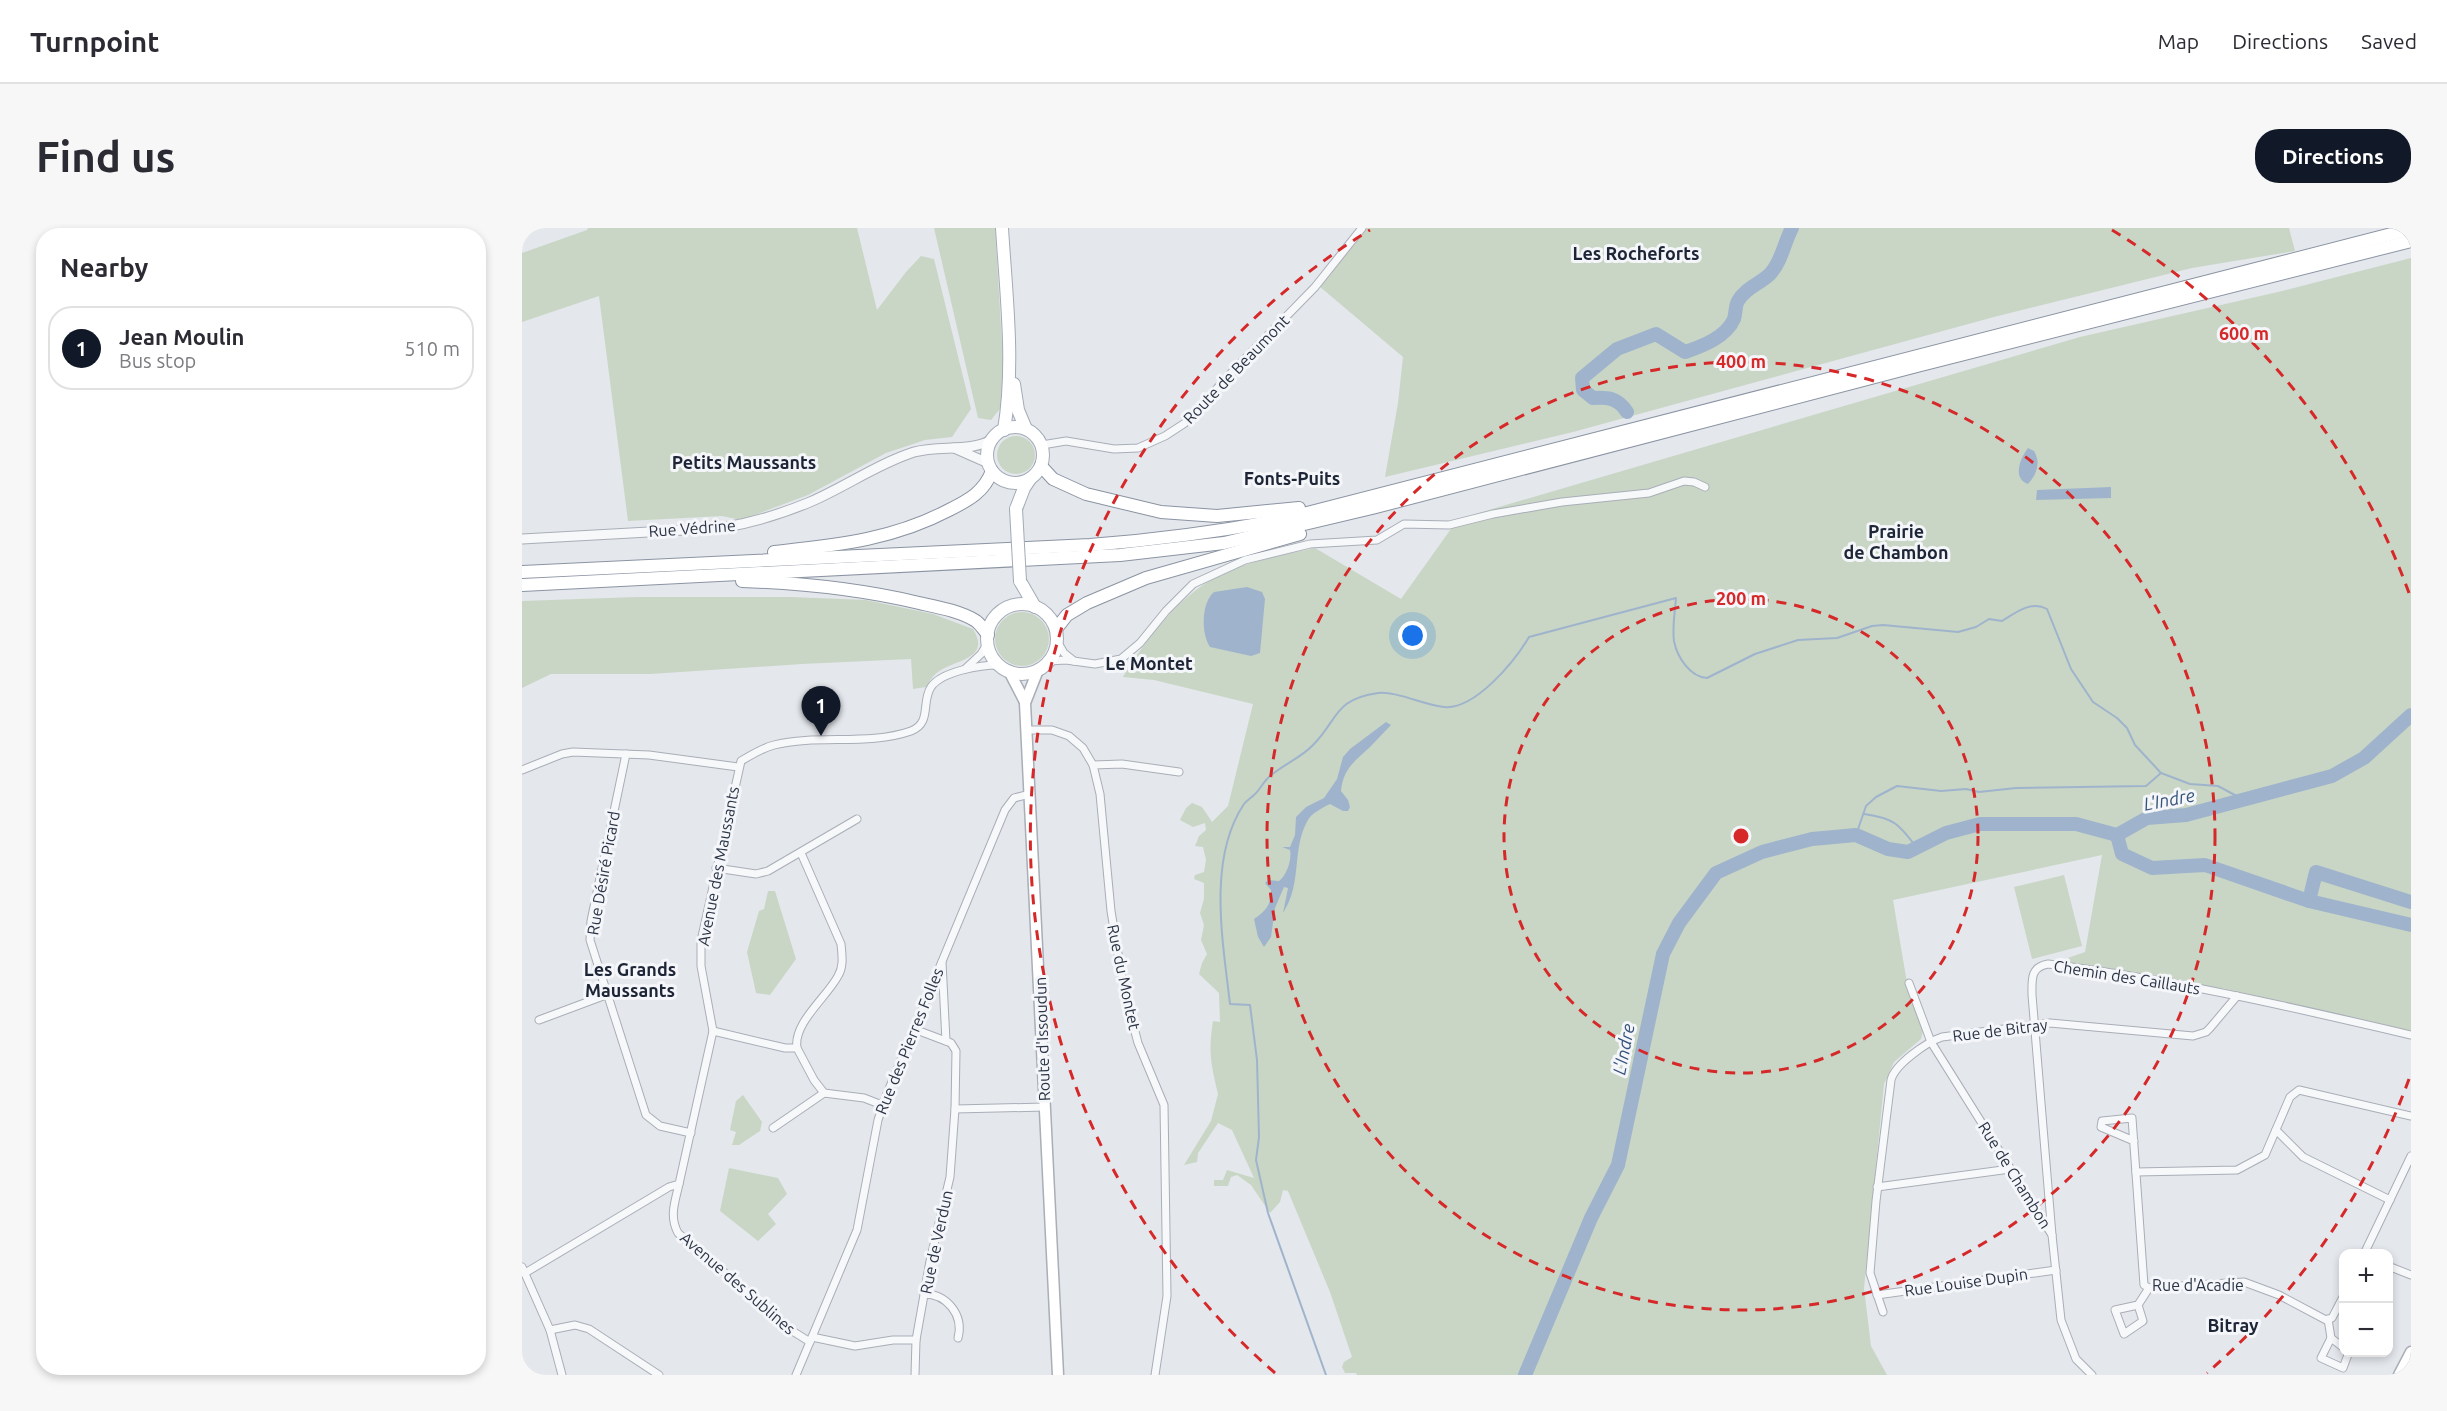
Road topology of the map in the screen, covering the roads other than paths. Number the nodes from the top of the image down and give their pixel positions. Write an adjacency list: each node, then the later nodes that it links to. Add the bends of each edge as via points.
1 (1002, 228): 5 (main road)
2 (1362, 228): 9 (street, Route de Beaumont, via 1315,287 1185,423 1138,448 1114,449 1066,441)
3 (2411, 229): 16 (main road)
4 (2411, 241): 18 (main road)
5 (1009, 356): 6 (main road, via 1018,410); 7 (main road)
6 (1026, 429): 7 (main road); 9 (main road)
7 (1004, 430): 8 (main road)
8 (991, 440): 10 (street, Rue Védrine); 12 (main road)
9 (1042, 446): 11 (main road)
10 (954, 448): 12 (street, Rue Védrine); 19 (street, Rue Védrine, via 916,452 811,501 748,523 721,528)
11 (1041, 466): 13 (main road); 16 (main road, via 1053,479 1086,494 1186,515 1294,509)
12 (990, 467): 14 (main road); 20 (main road, via 981,491 902,531)
13 (1030, 479): 14 (main road, via 1021,483); 17 (main road)
14 (1002, 480): 17 (main road)
15 (1705, 487): 30 (street, via 1684,481 1649,492 1562,502 1449,525 1404,524 1377,540 1310,544 1245,560 1193,584 1127,655 1107,663)
16 (1376, 495): 20 (main road, via 1280,520 1160,540)
17 (1016, 509): 23 (main road, bridge)
18 (1345, 515): 22 (main road, via 1224,543 1131,554); 27 (main road, via 1296,535 1146,578 1067,615)
19 (522, 539)
20 (714, 562): 21 (main road)
21 (522, 572)
22 (627, 580): 24 (main road); 28 (main road, via 654,584 742,581 840,587 944,609 974,620)
23 (1020, 581): 25 (main road); 26 (main road)
24 (522, 585)
25 (1008, 607): 26 (main road); 28 (main road, via 991,624)
26 (1035, 607): 27 (main road, via 1048,615)
27 (1056, 635): 29 (main road); 30 (street, via 1066,656)
28 (988, 639): 31 (main road, via 991,655); 32 (street, via 978,658)
29 (1049, 661): 30 (street); 33 (main road)
30 (1079, 663)
31 (1004, 668): 32 (street, via 982,666); 33 (main road, via 1024,674); 34 (main road, Route d'Issoudun)
32 (963, 670): 37 (street, via 932,686 923,721 913,730 776,744)
33 (1038, 670): 34 (main road, Route d'Issoudun)
34 (1025, 707): 35 (main road, Route d'Issoudun)
35 (1026, 730): 38 (street, Rue du Montet, via 1052,730 1069,736 1083,748); 41 (main road, Route d'Issoudun)
36 (626, 754): 37 (street); 39 (street, via 566,753); 47 (street, Rue Désiré Picard, via 589,928)
37 (739, 764): 44 (street, Avenue des Maussants)
38 (1093, 765): 40 (street, via 1122,764); 98 (street, Rue du Montet, via 1124,990 1138,1043 1164,1105 1167,1296)
39 (522, 770)
40 (1179, 772)
41 (1030, 794): 45 (street, Rue des Pierres Folles, via 1014,798 1007,805); 59 (main road, Route d'Issoudun)
42 (857, 819): 43 (street)
43 (801, 853): 44 (street, via 756,874); 56 (street, via 841,944 843,959 839,975 800,1028)
44 (716, 868): 52 (street, Avenue des Maussants, via 701,941 701,966)
45 (942, 960): 51 (street, Rue des Pierres Folles); 54 (street, Rue de Verdun)
46 (1909, 983): 55 (street, Rue de Chambon)
47 (606, 995): 49 (street); 64 (street, Rue Désiré Picard, via 646,1115 660,1126)
48 (2236, 996): 50 (street, Rue de Bitray, via 2206,1032 2193,1036); 50 (street, Chemin des Caillauts, via 2119,972 2048,964 2032,974); 53 (street, Chemin des Caillauts)
49 (539, 1020)
50 (2034, 1024): 55 (street, Rue de Bitray, via 1957,1034); 72 (street, Chemin des Caillauts)
51 (914, 1029): 54 (street); 58 (street, Rue des Pierres Folles)
52 (713, 1031): 56 (street); 64 (street, Avenue des Maussants)
53 (2411, 1035)
54 (946, 1041): 60 (street, Rue de Verdun, via 956,1049)
55 (1930, 1042): 67 (street, Rue de Chambon); 70 (street, Rue de Bitray, via 1893,1074)
56 (797, 1048): 57 (street)
57 (824, 1093): 58 (street, via 860,1096); 62 (street)
58 (882, 1105): 88 (street, Rue des Pierres Folles, via 857,1230)
59 (1045, 1107): 60 (street); 97 (main road, Route d'Issoudun)
60 (956, 1108): 79 (street, Rue de Verdun, via 950,1177)
61 (2411, 1116): 63 (street, via 2299,1090 2290,1097)
62 (773, 1128)
63 (2276, 1130): 68 (street, via 2265,1155 2237,1170); 71 (street, via 2303,1157)
64 (690, 1133): 69 (street, Avenue des Maussants)
65 (2134, 1141): 65 (street, via 2132,1118 2102,1121 2101,1127); 68 (street)
66 (2411, 1156): 71 (street)
67 (2010, 1169): 70 (street); 72 (street, Rue de Chambon)
68 (2136, 1172): 78 (street, Rue d'Acadie, via 2144,1285)
69 (679, 1184): 75 (street); 88 (street, Avenue des Sublines, via 673,1212 678,1233 794,1332)
70 (1877, 1187): 80 (street, Rue de Bitray, via 1870,1273)
71 (2390, 1200): 73 (street)
72 (2052, 1235): 76 (street, Rue de Chambon)
73 (2366, 1249)
74 (2393, 1268): 77 (street)
75 (524, 1270): 85 (street)
76 (2056, 1270): 80 (street, Rue Louise Dupin); 99 (street, Rue de Chambon, via 2059,1313 2065,1332 2076,1359)
77 (2411, 1275)
78 (2149, 1288): 82 (street); 84 (street, Rue d'Acadie, via 2244,1282)
79 (924, 1294): 86 (street, via 937,1294 950,1304 959,1325); 89 (street, Rue de Verdun)
80 (1877, 1295): 83 (street, Rue de Bitray)
81 (2339, 1303): 84 (street)
82 (2138, 1305): 82 (street, via 2115,1310 2124,1335 2143,1321)
83 (1883, 1312)
84 (2328, 1319): 87 (street)
85 (550, 1330): 93 (street); 94 (street, via 575,1325 589,1329)
86 (958, 1338)
87 (2331, 1338): 90 (street); 92 (street, via 2321,1358 2343,1368)
88 (811, 1339): 89 (street, via 855,1346); 95 (street, Rue des Pierres Folles)
89 (916, 1340): 96 (street, Rue de Verdun)
90 (2339, 1345)
91 (2411, 1352): 100 (main road)
92 (2347, 1357)
93 (562, 1375)
94 (659, 1375)
95 (796, 1375)
96 (915, 1375)
97 (1058, 1375)
98 (1155, 1375)
99 (2092, 1375)
100 (2399, 1375)

